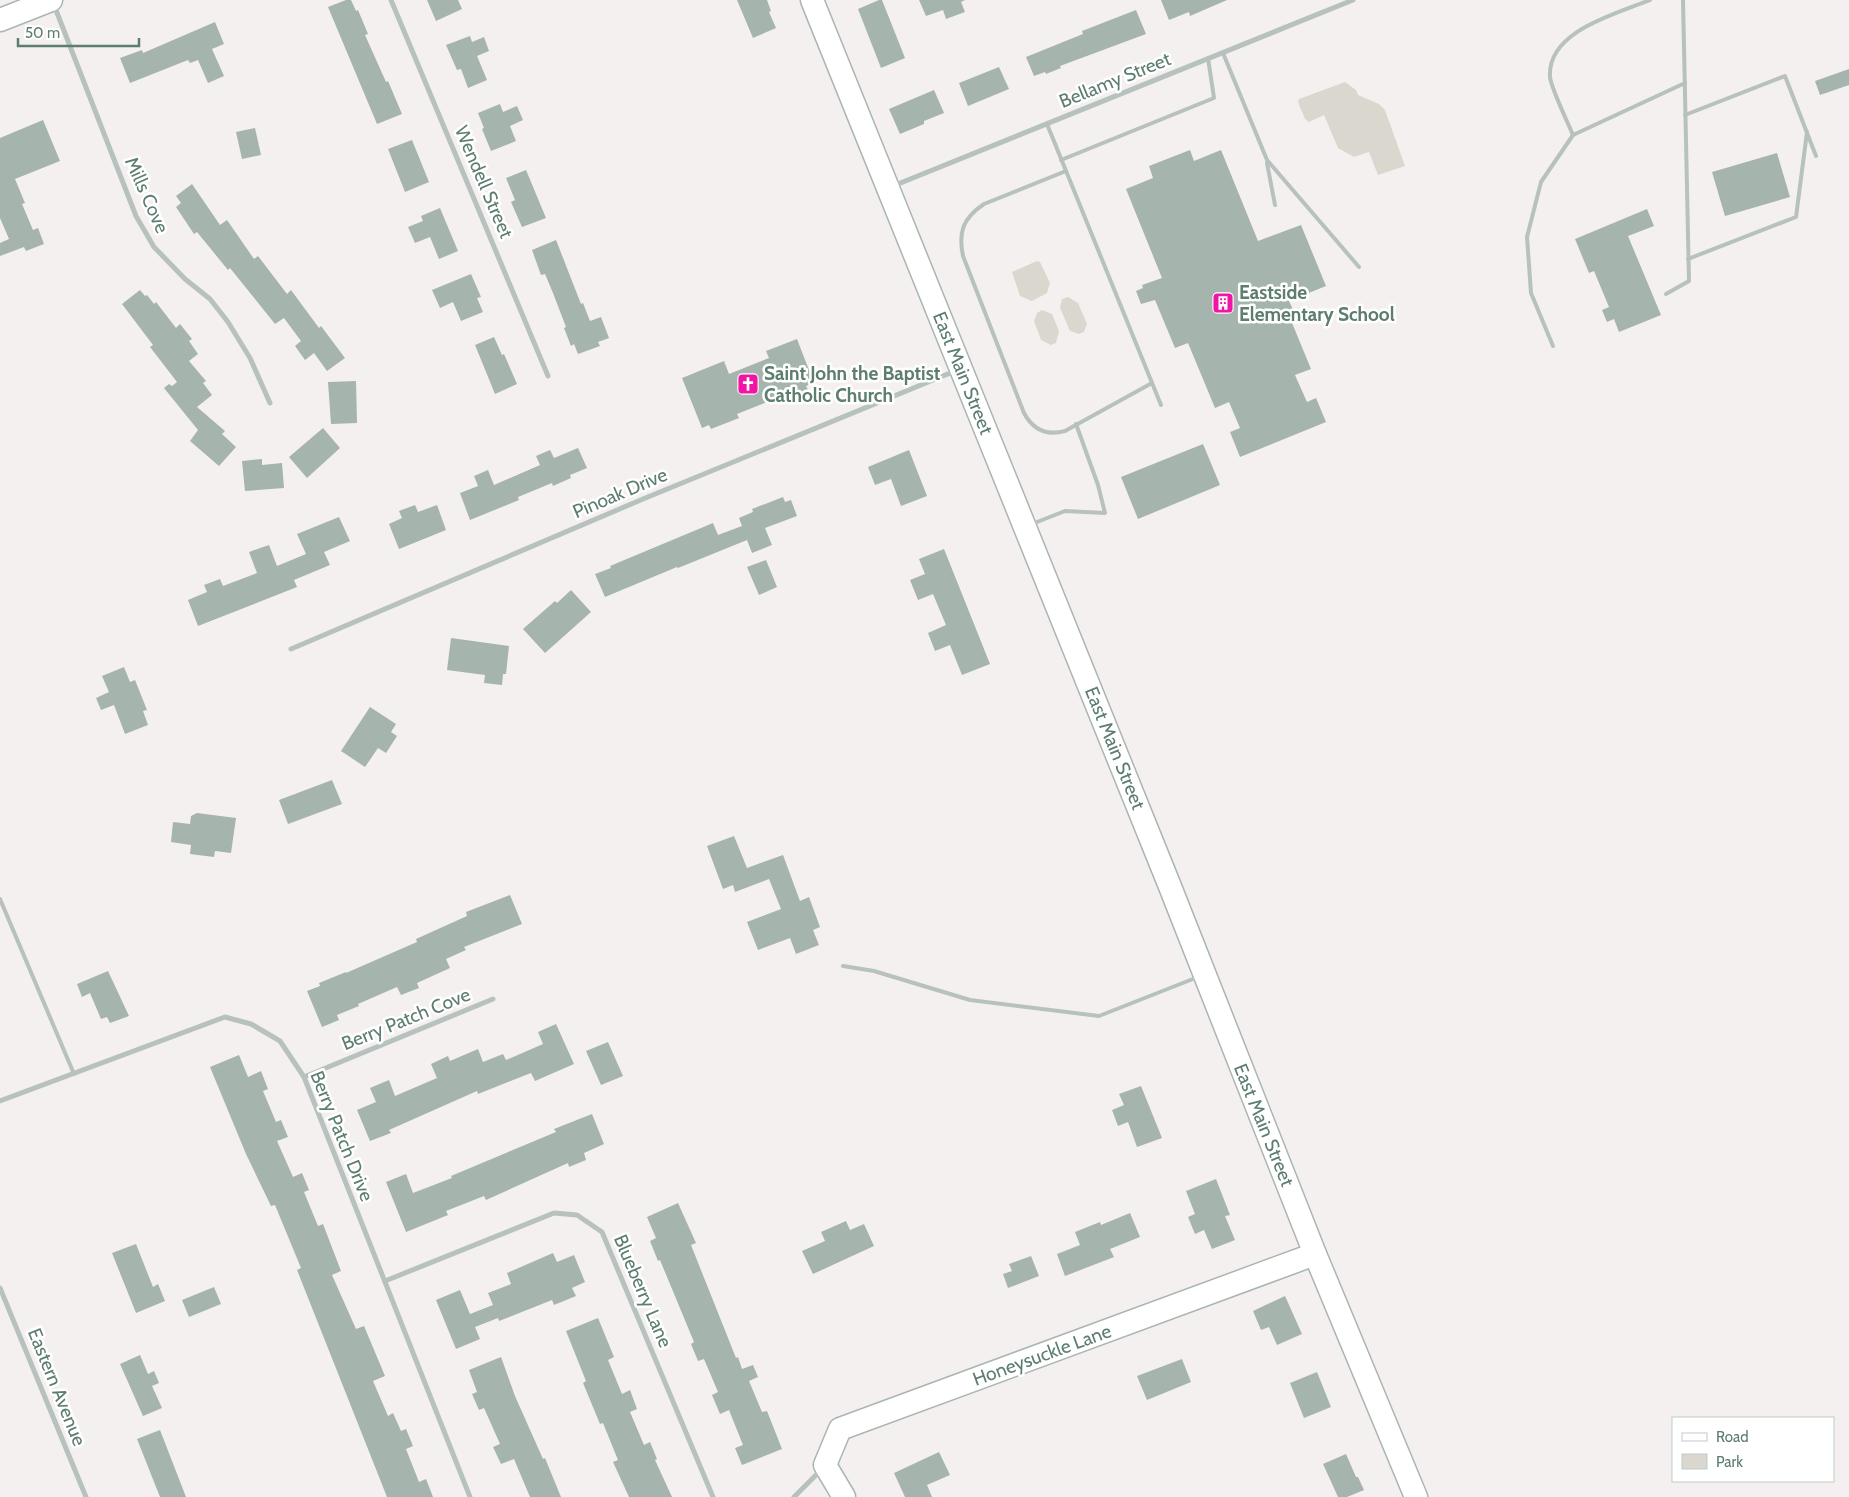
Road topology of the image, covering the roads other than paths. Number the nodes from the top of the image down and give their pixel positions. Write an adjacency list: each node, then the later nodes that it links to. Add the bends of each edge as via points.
1 (51, 0): 7 (street); 28 (street, Mills Cove, via 136,216 154,247 210,299 228,322 250,358)
2 (391, 0): 26 (street, Wendell Street)
3 (812, 0): 19 (street, East Main Street)
4 (1353, 0): 8 (street, Bellamy Street)
5 (1650, 0): 14 (lane, via 1582,28 1558,48 1550,78)
6 (1683, 0): 10 (lane)
7 (0, 20)
8 (1223, 53): 9 (street, Bellamy Street); 17 (lane)
9 (1208, 58): 12 (street, Bellamy Street); 16 (lane, via 1214,98)
10 (1685, 83): 11 (lane); 14 (lane)
11 (1685, 116): 13 (lane, via 1785,76); 21 (lane)
12 (1047, 124): 16 (lane); 19 (street, Bellamy Street)
13 (1807, 132): 15 (lane); 21 (lane, via 1796,217)
14 (1573, 134): 24 (lane, via 1541,182 1527,237 1531,294)
15 (1816, 156)
16 (1061, 160): 18 (lane)
17 (1267, 160): 20 (lane); 22 (lane)
18 (1066, 171): 27 (lane); 30 (lane, via 984,204 966,220 960,244 1028,422 1045,433 1056,434)
19 (888, 188): 25 (street, East Main Street)
20 (1275, 205)
21 (1688, 259): 23 (lane, via 1689,281)
22 (1359, 267)
23 (1666, 294)
24 (1553, 346)
25 (961, 368): 31 (street, East Main Street); 32 (street, Pinoak Drive)
26 (548, 376)
27 (1152, 383): 29 (lane); 30 (lane)
28 (270, 404)
29 (1161, 405)
30 (1076, 424): 31 (lane, via 1105,513 1065,511)
31 (1025, 526): 35 (street, East Main Street)
32 (291, 649)
33 (0, 900): 37 (lane)
34 (843, 966): 35 (lane, via 874,971 970,1000 1099,1016)
35 (1205, 974): 40 (street, East Main Street)
36 (493, 999): 38 (street, Berry Patch Cove)
37 (74, 1074): 38 (street, Berry Patch Drive, via 225,1017 251,1024 280,1041); 39 (street, Berry Patch Drive)
38 (304, 1078): 41 (street, Berry Patch Drive)
39 (0, 1101)
40 (1315, 1254): 43 (street, Honeysuckle Lane, via 840,1429); 49 (street, East Main Street)
41 (385, 1281): 45 (street, Berry Patch Drive); 46 (street, Blueberry Lane, via 554,1213 577,1215 585,1220 602,1232)
42 (0, 1288): 44 (street, Eastern Avenue)
43 (825, 1465): 47 (street); 48 (street)
44 (86, 1497)
45 (470, 1497)
46 (712, 1497)
47 (794, 1497)
48 (844, 1497)
49 (1416, 1497)

